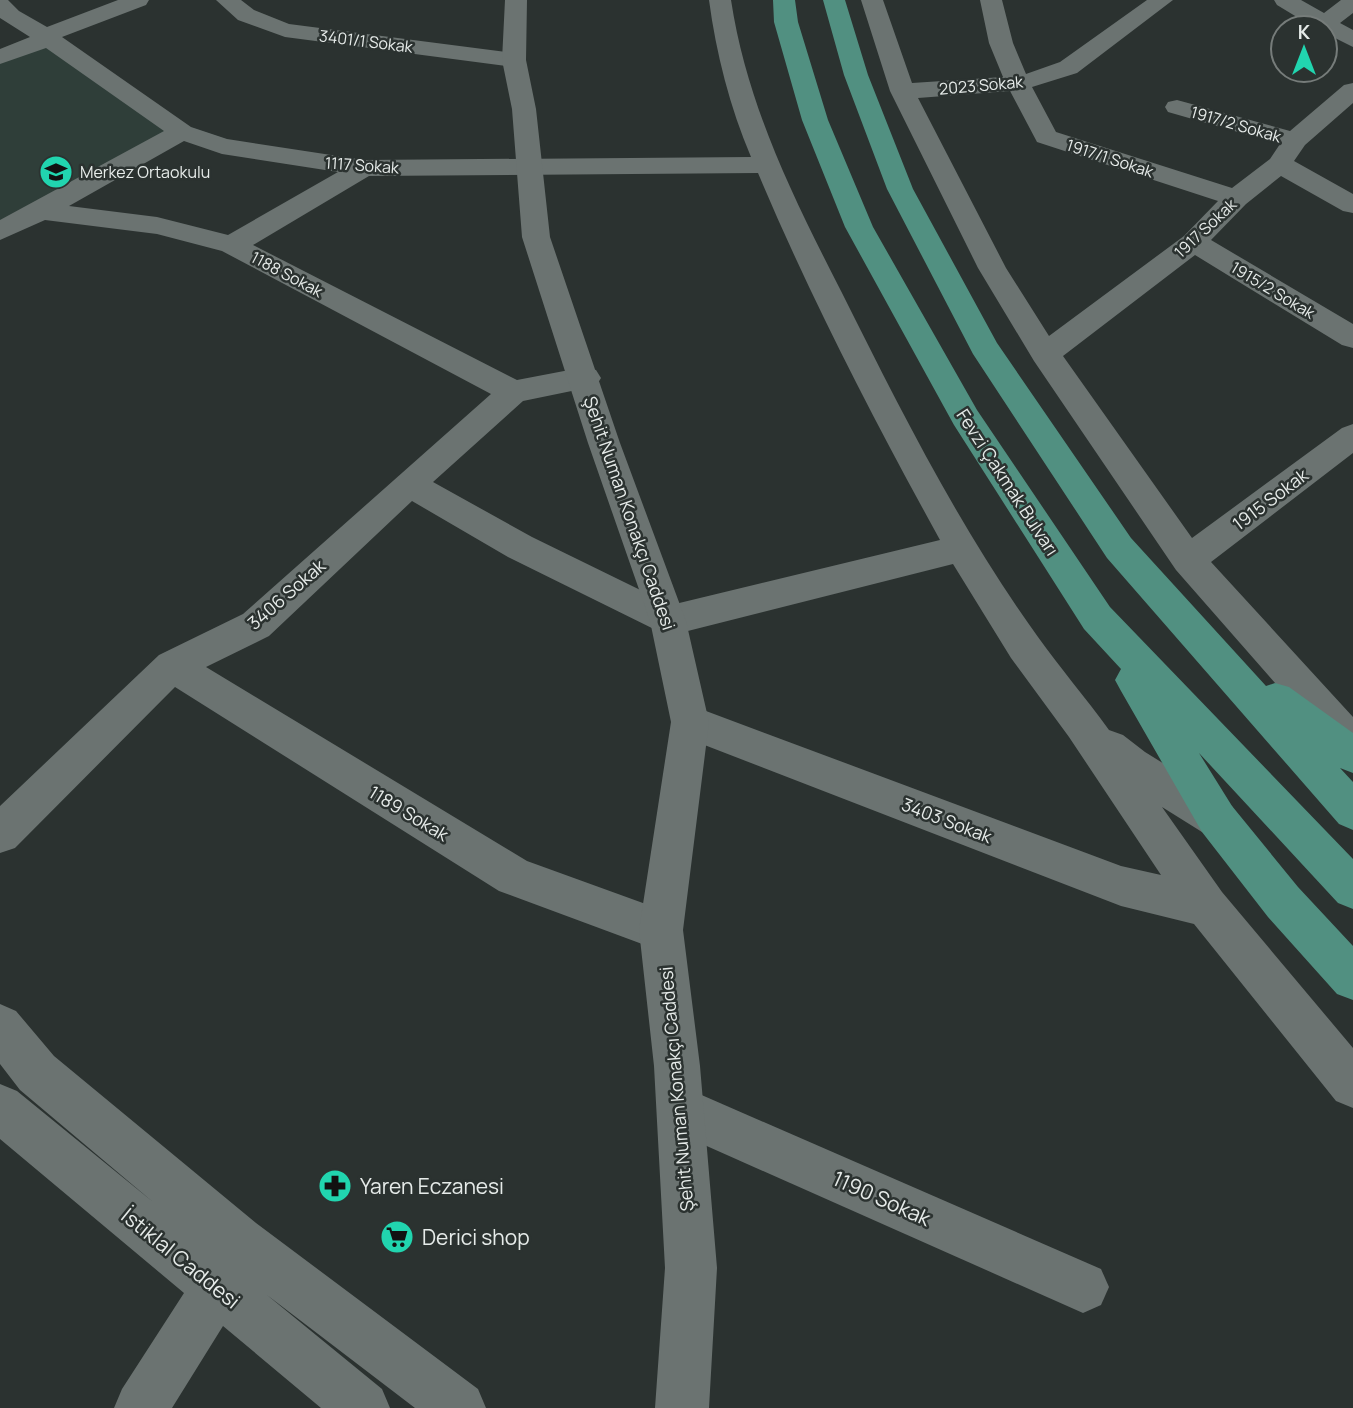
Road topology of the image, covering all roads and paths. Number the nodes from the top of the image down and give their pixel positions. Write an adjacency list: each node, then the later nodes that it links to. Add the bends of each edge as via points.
1 (138, 0): 15 (street)
2 (226, 0): 17 (street, 3401/1 Sokak, via 246,15 285,30)
3 (516, 0): 17 (street, Şehit Numan Konakçı Caddesi)
4 (720, 0): 25 (street, via 751,128)
5 (784, 0): 42 (main road, Fevzi Çakmak Bulvarı, via 814,121 859,227 965,417)
6 (834, 0): 44 (main road, via 856,75 900,189 984,347 1119,548)
7 (872, 0): 20 (street)
8 (991, 0): 18 (street, 1917/1 Sokak)
9 (1162, 0): 18 (street, 2023 Sokak, via 1075,66)
10 (1285, 0): 13 (street)
11 (1353, 2): 14 (street)
12 (0, 5): 15 (street, 1117 Sokak)
13 (1308, 14)
14 (1337, 14)
15 (46, 37): 16 (street); 22 (street, 1117 Sokak)
16 (0, 57)
17 (514, 60): 27 (street, Şehit Numan Konakçı Caddesi)
18 (1017, 83): 20 (street, 2023 Sokak); 28 (street, 1917/1 Sokak, via 1046,137)
19 (1353, 90): 23 (street, 1917 Sokak, via 1334,121)
20 (902, 91): 35 (street, via 992,268)
21 (1177, 107): 23 (street, 1917/2 Sokak)
22 (182, 132): 26 (street, 1117 Sokak, via 222,146); 30 (street)
23 (1295, 140): 24 (street, 1917 Sokak)
24 (1279, 164): 28 (street, 1917 Sokak); 29 (street)
25 (769, 165): 27 (street, 1117 Sokak); 40 (street, via 888,416)
26 (363, 168): 27 (street, 1117 Sokak); 33 (street)
27 (529, 168): 36 (street, Şehit Numan Konakçı Caddesi, via 536,237)
28 (1236, 198): 32 (street, 1917 Sokak)
29 (1353, 205)
30 (41, 211): 31 (street); 33 (street, 1188 Sokak, via 157,226)
31 (0, 231)
32 (1194, 242): 34 (street, 1915/2 Sokak); 35 (street, 1917 Sokak)
33 (232, 245): 37 (street, 1188 Sokak)
34 (1353, 338)
35 (1045, 354): 41 (street)
36 (585, 378): 37 (street); 43 (street, Şehit Numan Konakçı Caddesi)
37 (513, 392): 39 (street, 3406 Sokak)
38 (1347, 451): 41 (street, 1915 Sokak)
39 (409, 484): 43 (street, via 520,547); 45 (street, 3406 Sokak, via 256,625)
40 (962, 548): 43 (street); 47 (street, via 1024,647)
41 (1188, 561): 48 (street)
42 (1097, 618): 51 (main road); 53 (main road, Fevzi Çakmak Bulvarı)
43 (668, 621): 46 (street, Şehit Numan Konakçı Caddesi)
44 (1223, 663): 49 (main road); 50 (main road)
45 (172, 666): 52 (street, 3406 Sokak); 55 (street, 1189 Sokak, via 514,877)
46 (690, 722): 54 (street, 3403 Sokak, via 1121,886); 55 (street, Şehit Numan Konakçı Caddesi)
47 (1083, 725): 51 (street, via 1131,765); 54 (street)
48 (1353, 744)
49 (1353, 755)
50 (1353, 811)
51 (1217, 820): 56 (main road)
52 (0, 834)
53 (1353, 890)
54 (1207, 907): 58 (street)
55 (661, 930): 60 (street, Şehit Numan Konakçı Caddesi)
56 (1353, 978)
57 (0, 1027): 61 (street, via 37,1073)
58 (1353, 1084)
59 (0, 1108): 61 (street, İstiklal Caddesi)
60 (681, 1110): 62 (street, 1190 Sokak); 66 (street, Şehit Numan Konakçı Caddesi, via 691,1268)
61 (230, 1266): 63 (street); 64 (street, İstiklal Caddesi); 65 (street)
62 (1083, 1287)
63 (141, 1408)
64 (363, 1408)
65 (459, 1408)
66 (682, 1408)

